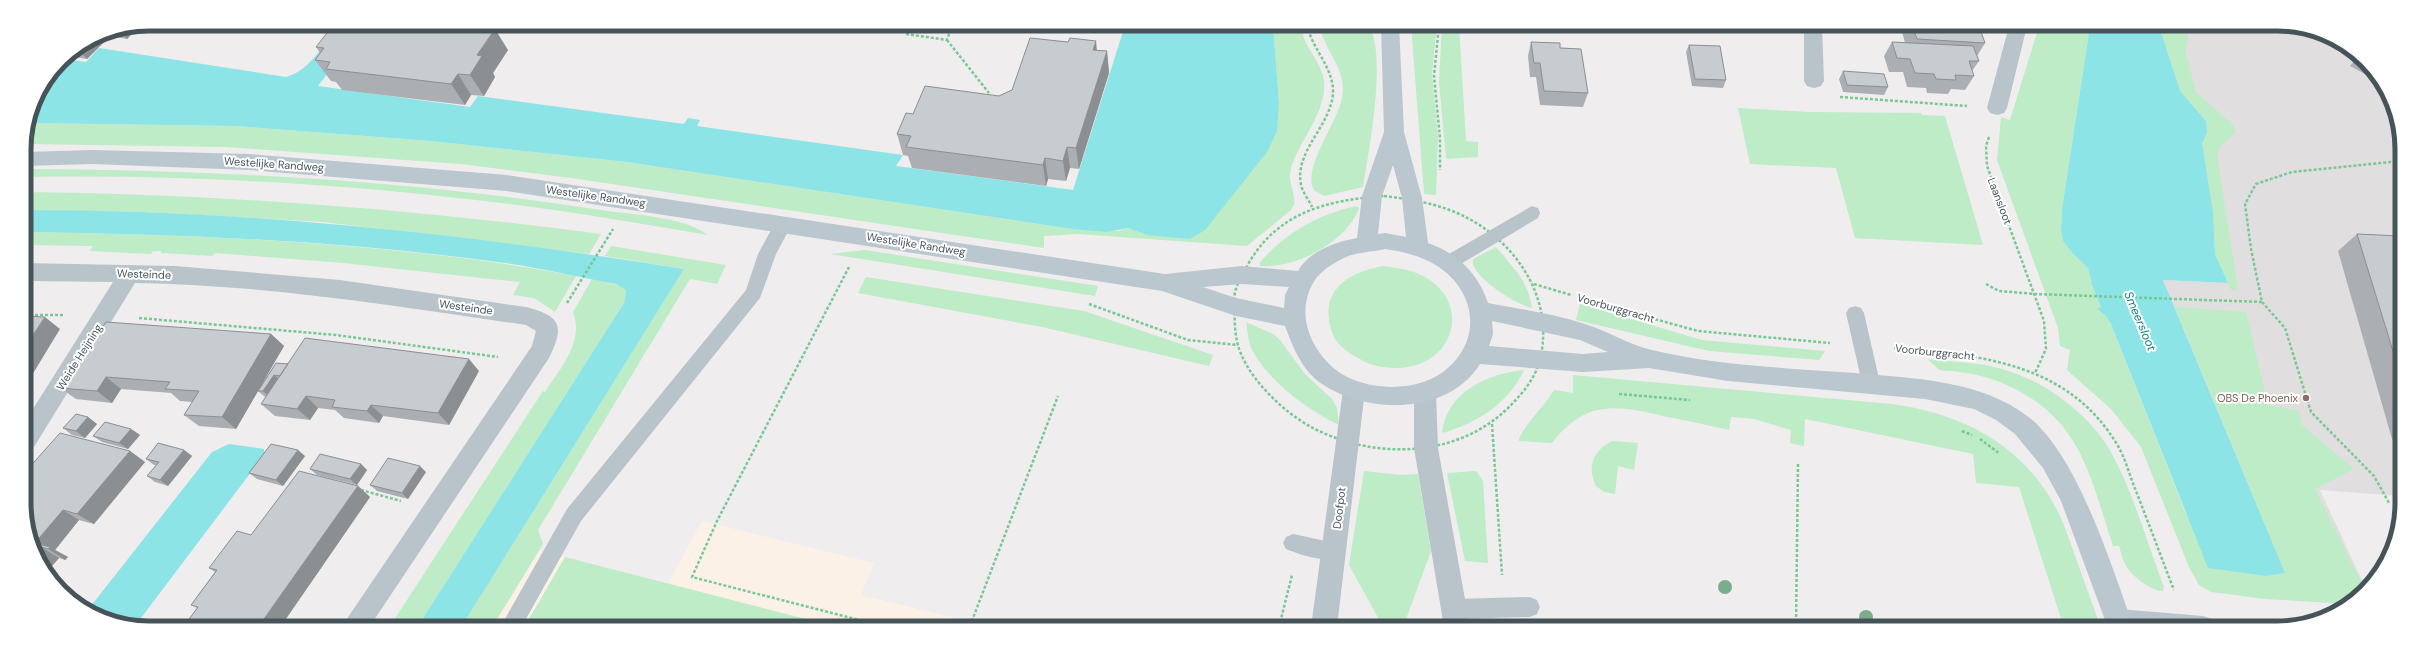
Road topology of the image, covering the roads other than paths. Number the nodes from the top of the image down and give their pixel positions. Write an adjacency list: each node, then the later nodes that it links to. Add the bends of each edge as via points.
1 (1390, 31): 6 (street)
2 (1813, 31): 4 (street)
3 (2017, 31): 5 (street)
4 (1814, 82)
5 (1997, 108)
6 (1394, 132): 10 (street, via 1372,196); 11 (street, via 1412,198)
7 (31, 158): 9 (street, Westelijke Randweg, via 92,157 249,162 417,174 515,184)
8 (1532, 212): 12 (lane)
9 (783, 224): 16 (street, Westelijke Randweg); 31 (lane, via 767,254 754,293 574,515)
10 (1367, 242): 11 (street, via 1385,241); 15 (street, via 1347,246 1329,254 1314,265)
11 (1418, 248): 12 (street)
12 (1448, 263): 17 (street, via 1469,284)
13 (31, 272): 14 (street, Westeinde)
14 (130, 274): 25 (street, Weide Heijning); 30 (street, Westeinde, via 340,289 526,316 538,319 548,328 546,339 532,365)
15 (1302, 280): 16 (street, Westelijke Randweg, via 1242,276); 19 (street, via 1294,299)
16 (1163, 282): 19 (street, Westelijke Randweg, via 1236,307)
17 (1481, 310): 20 (street, via 1482,332); 21 (street, via 1584,332)
18 (1855, 313): 22 (lane)
19 (1293, 319): 23 (street, via 1298,341 1311,361 1330,377)
20 (1476, 354): 21 (street, via 1583,363); 24 (street, via 1463,370 1446,384)
21 (1649, 359): 22 (street, via 1728,372)
22 (1871, 383): 33 (street, via 1956,394 1982,402 2015,421 2036,440 2057,465 2071,491)
23 (1354, 390): 24 (street, via 1401,396); 27 (street, Doofpot)
24 (1425, 393): 29 (street, via 1426,448)
25 (31, 432)
26 (1293, 543): 27 (lane)
27 (1333, 551): 32 (street, Doofpot)
28 (1530, 607): 29 (lane)
29 (1455, 618)
30 (358, 621)
31 (514, 621)
32 (1325, 621)
33 (2119, 621)

